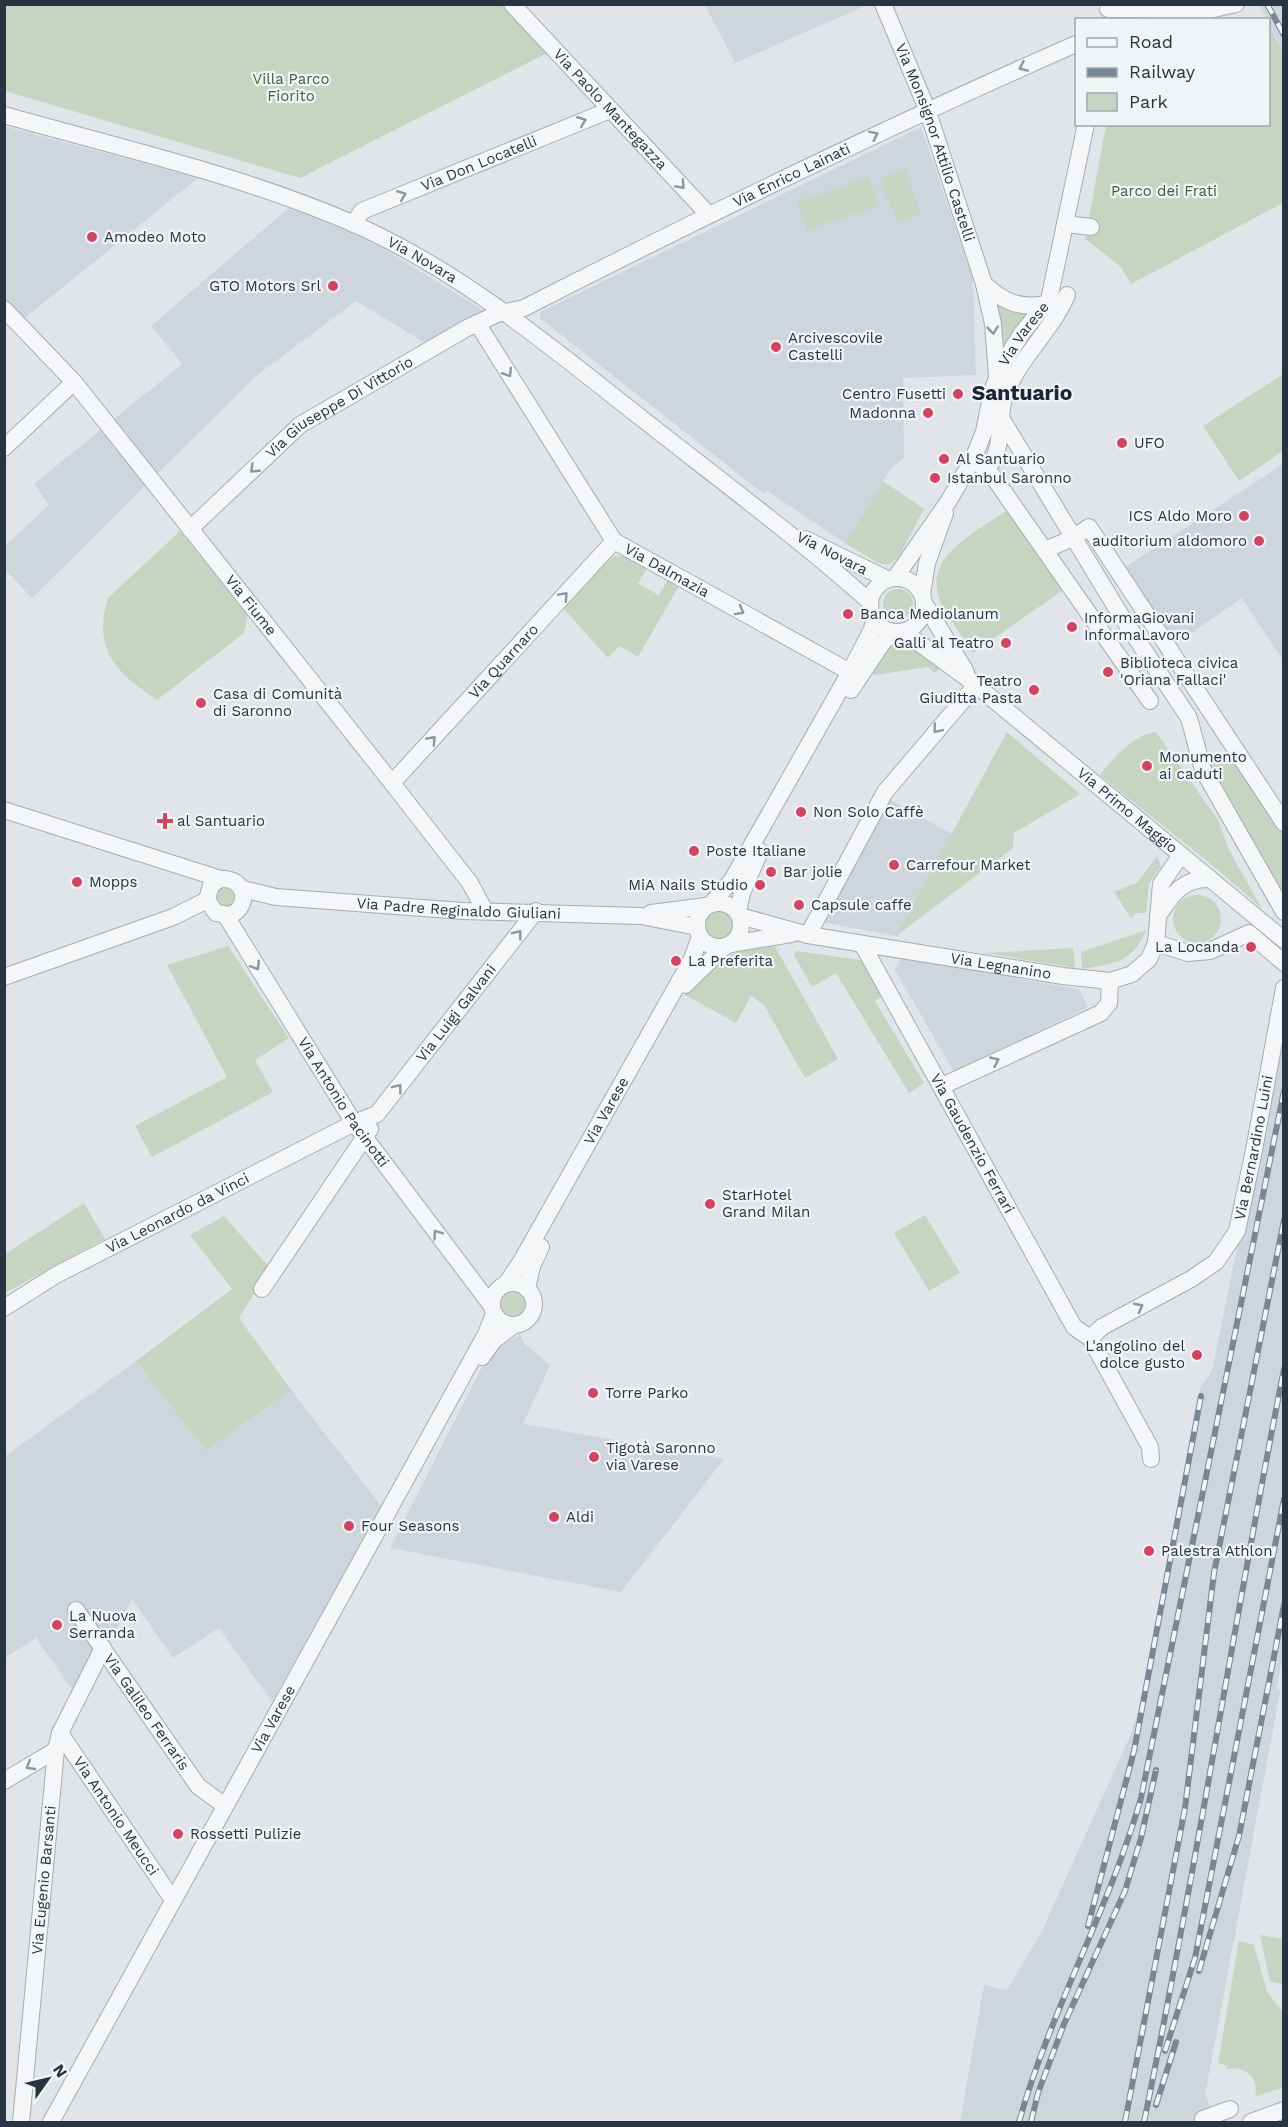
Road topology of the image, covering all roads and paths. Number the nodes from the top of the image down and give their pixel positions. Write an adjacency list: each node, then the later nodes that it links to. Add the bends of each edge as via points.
1 (512, 4): 7 (street, Via Paolo Mantegazza)
2 (883, 4): 6 (street, Via Monsignor Attilio Castelli)
3 (1236, 4): 4 (street, via 1205,11)
4 (1108, 11)
5 (1075, 45): 6 (street, Via Enrico Lainati, one-way to 6)
6 (927, 109): 10 (street, Via Enrico Lainati, one-way to 6); 14 (street, Via Monsignor Attilio Castelli)
7 (610, 110): 10 (street, Via Paolo Mantegazza, one-way to 10); 11 (street, Via Don Locatelli, one-way to 7, via 362,211)
8 (4, 115): 11 (street, Via Novara, via 270,190)
9 (1086, 126): 12 (street, Via Varese)
10 (708, 214): 17 (street, Via Enrico Lainati)
11 (353, 224): 17 (street, Via Novara, via 452,277)
12 (1066, 224): 13 (street); 16 (street, Via Varese)
13 (1091, 227)
14 (984, 284): 16 (street, via 1013,305); 20 (street, Via Monsignor Attilio Castelli, one-way to 20, via 993,324)
15 (1068, 295): 22 (street, via 1009,387)
16 (1046, 304): 20 (street, Via Varese, via 1013,346)
17 (508, 313): 19 (street, Via Giuseppe Di Vittorio); 27 (street, Via Novara)
18 (8, 318): 21 (street, Via Fiume)
19 (477, 323): 28 (street, Via Giuseppe Di Vittorio, one-way to 28, via 300,424); 30 (street, Via Dalmazia, one-way to 30)
20 (997, 377): 24 (street, Via Varese)
21 (74, 382): 23 (street); 28 (street, Via Fiume)
22 (999, 414): 25 (street, via 996,456); 29 (street)
23 (4, 448)
24 (973, 459): 26 (street, Via Varese); 31 (street, via 992,475)
25 (992, 462)
26 (948, 502): 32 (street, Via Varese); 33 (street, Via Varese, via 927,563)
27 (777, 525): 32 (street, Via Novara); 34 (street, Via Novara)
28 (190, 529): 40 (street, Via Fiume)
29 (1073, 538): 31 (street); 42 (street, via 1089,527); 51 (street, via 1189,718 1203,771)
30 (614, 541): 37 (street, Via Dalmazia, one-way to 37); 40 (street, Via Quarnaro, one-way to 30)
31 (1044, 550): 39 (street)
32 (891, 579): 33 (street, via 909,580); 34 (street, via 875,588)
33 (923, 599): 36 (street, via 924,610 917,624); 38 (street, Via Primo Maggio)
34 (870, 602): 35 (street)
35 (874, 620): 36 (street, via 886,630); 37 (street)
36 (899, 632): 38 (street, Via Primo Maggio); 52 (street, via 883,642 803,769 751,868)
37 (850, 672): 48 (street, via 732,880)
38 (974, 683): 43 (street, Via Primo Maggio); 56 (street, one-way to 56, via 885,792)
39 (1150, 701)
40 (392, 783): 49 (street, Via Fiume, via 475,890)
41 (4, 810): 47 (street, Via Padre Reginaldo Giuliani, via 182,866)
42 (1284, 823)
43 (1181, 855): 44 (street, Via Primo Maggio); 54 (street, Via Legnanino, via 1161,884)
44 (1210, 879): 54 (street, Via Legnanino, via 1194,880 1174,892); 57 (street, Via Primo Maggio)
45 (242, 889): 46 (street, Via Padre Reginaldo Giuliani); 47 (street, via 244,899); 47 (street, Via Padre Reginaldo Giuliani, via 233,880)
46 (276, 897): 47 (street, Via Padre Reginaldo Giuliani); 49 (street, Via Padre Reginaldo Giuliani)
47 (219, 901): 62 (street); 67 (street, Via Antonio Pacinotti, one-way to 67)
48 (709, 905): 52 (street, via 726,903); 53 (street, Via Padre Reginaldo Giuliani); 55 (street, via 698,919)
49 (485, 911): 50 (street, Via Padre Reginaldo Giuliani)
50 (536, 912): 53 (street, Via Padre Reginaldo Giuliani); 66 (street, Via Luigi Galvani, one-way to 50)
51 (1284, 912)
52 (739, 914): 56 (street, Via Legnanino); 60 (street, via 741,932)
53 (641, 916): 55 (street, Via Padre Reginaldo Giuliani)
54 (1158, 917): 58 (street, Via Legnanino)
55 (699, 932): 60 (street, via 711,946); 70 (street, Via Varese, via 692,959 522,1260)
56 (806, 934): 59 (street, Via Legnanino); 60 (street, Via Legnanino, via 764,937)
57 (1284, 940)
58 (1156, 943): 61 (street, via 1188,953 1210,951 1249,933); 63 (street, Via Legnanino, via 1141,968)
59 (862, 944): 63 (street, Via Legnanino); 65 (street, Via Gaudenzio Ferrari)
60 (728, 946): 72 (street, Via Varese, via 691,977 673,1006 543,1243)
61 (1284, 963)
62 (4, 977)
63 (1110, 981): 65 (street, one-way to 63, via 1101,1013 1109,1003)
64 (1284, 988): 76 (street, Via Bernardino Luini, one-way to 64, via 1102,1327 1216,1262 1237,1231)
65 (942, 1086): 76 (street, Via Gaudenzio Ferrari, via 1074,1328)
66 (377, 1114): 67 (street); 68 (street, Via Luigi Galvani)
67 (354, 1123): 68 (street, Via Antonio Pacinotti); 73 (street, Via Leonardo da Vinci, via 56,1275)
68 (366, 1137): 69 (street, Via Antonio Pacinotti, one-way to 68); 71 (street, Via Luigi Galvani)
69 (472, 1281): 70 (street); 74 (street, Via Antonio Pacinotti)
70 (502, 1286): 72 (street, via 519,1284); 74 (street, via 494,1294)
71 (262, 1289)
72 (527, 1289): 75 (street, via 534,1303 532,1314 523,1324)
73 (4, 1308)
74 (492, 1310): 75 (street, via 501,1323); 83 (street, Via Varese, via 486,1334)
75 (513, 1326): 90 (street, Via Varese, via 494,1340 476,1367)
76 (1090, 1338): 77 (street, Via Gaudenzio Ferrari, via 1150,1448)
77 (1151, 1459)
78 (76, 1610): 79 (street, Via Galileo Ferraris)
79 (104, 1648): 80 (street, Via Eugenio Barsanti); 83 (street, Via Galileo Ferraris, via 198,1786)
80 (60, 1733): 81 (street, Via Eugenio Barsanti); 84 (street, Via Antonio Meucci)
81 (56, 1750): 82 (street, one-way to 82); 88 (street, Via Eugenio Barsanti)
82 (4, 1781)
83 (225, 1806): 84 (street, Via Varese)
84 (174, 1900): 89 (street, Via Varese)
85 (1230, 2109): 87 (street)
86 (1284, 2110): 91 (street)
87 (1203, 2119)
88 (21, 2122)
89 (51, 2122)
90 (61, 2122)
91 (1251, 2122)

